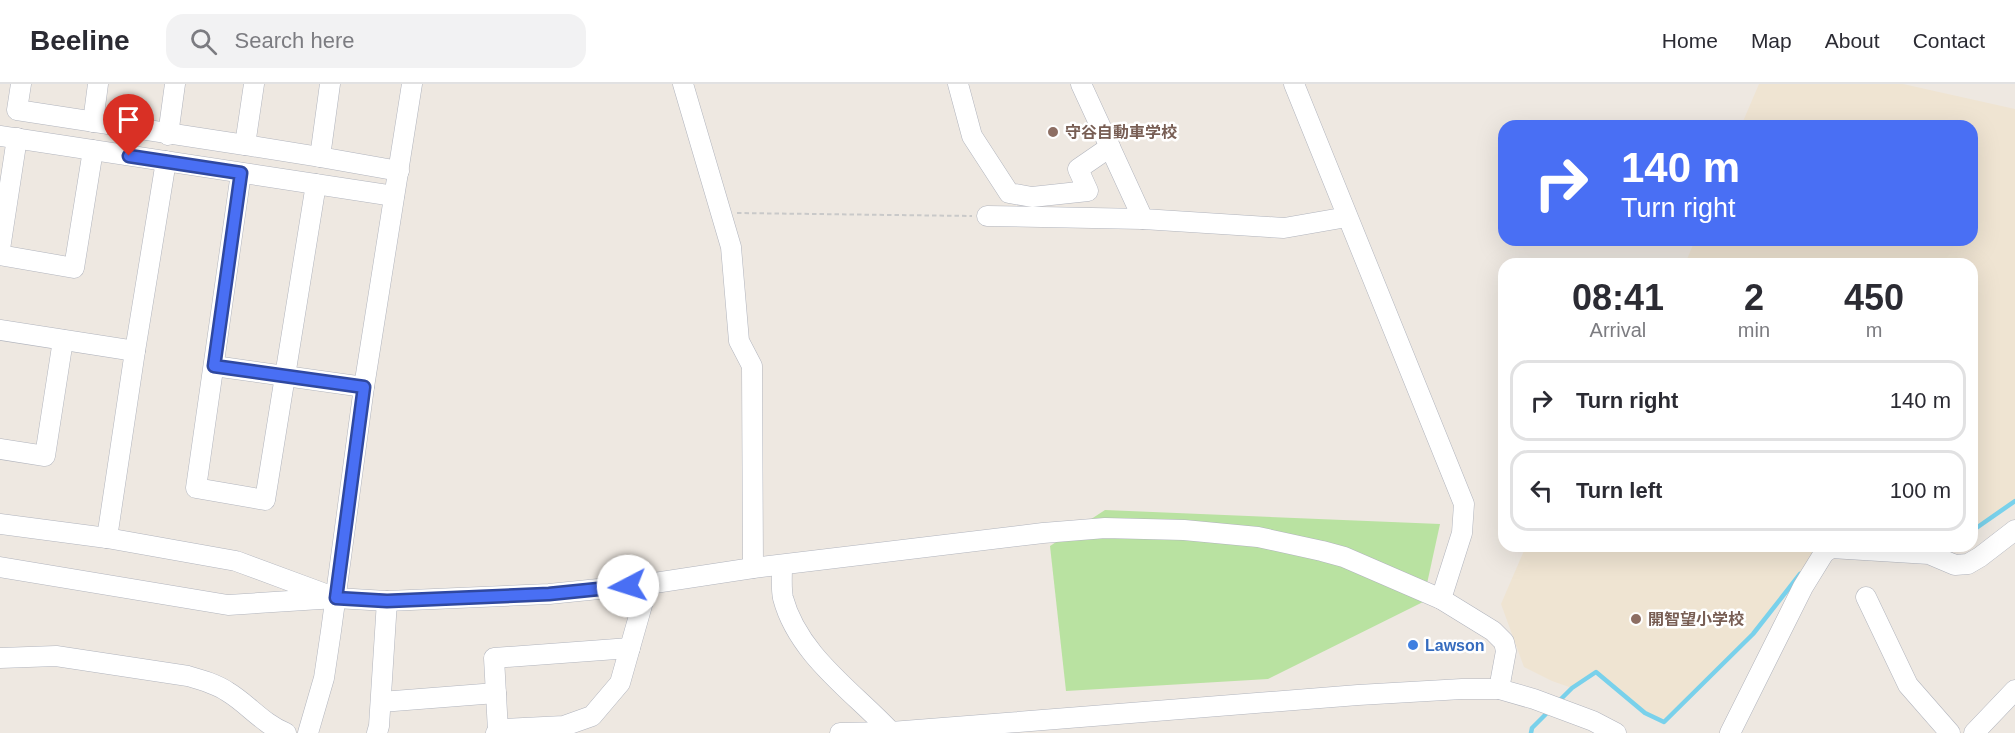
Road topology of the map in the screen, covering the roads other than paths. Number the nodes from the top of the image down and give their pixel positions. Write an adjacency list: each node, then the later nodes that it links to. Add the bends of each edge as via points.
1 (21, 84): 11 (street)
2 (98, 84): 12 (street)
3 (175, 84): 13 (street)
4 (254, 84): 15 (street)
5 (330, 84): 18 (street)
6 (412, 84): 20 (street)
7 (683, 84): 43 (street, via 732,247 739,341 752,366)
8 (958, 84): 16 (street, via 972,136 1009,193 1032,197 1088,191 1078,169)
9 (1081, 84): 16 (street)
10 (1294, 84): 25 (street)
11 (8, 109): 12 (street)
12 (93, 122): 13 (street)
13 (168, 135): 15 (street)
14 (8, 137): 17 (street); 27 (street)
15 (245, 145): 18 (street)
16 (1110, 147): 26 (street)
17 (93, 150): 19 (street); 28 (street, via 74,268)
18 (320, 157): 20 (street)
19 (166, 161): 21 (street); 31 (street)
20 (399, 171): 23 (street)
21 (241, 173): 22 (street); 32 (street)
22 (316, 184): 23 (street); 33 (street)
23 (394, 196): 34 (street)
24 (987, 216): 26 (street)
25 (1347, 217): 26 (street, via 1284,228); 47 (street, via 1464,504 1462,533)
26 (1143, 219)
27 (0, 249)
28 (0, 255)
29 (0, 330): 30 (street)
30 (63, 340): 31 (street); 35 (street, via 45,456)
31 (135, 351): 38 (street)
32 (214, 366): 33 (street); 33 (street, via 196,488 265,500)
33 (285, 377): 34 (street)
34 (364, 387): 46 (street)
35 (0, 449)
36 (0, 524): 38 (street)
37 (2015, 530): 40 (street, via 1968,564 1955,565 1929,554)
38 (107, 538): 46 (street, via 236,561)
39 (1825, 552): 62 (street, via 1803,587)
40 (1896, 552)
41 (782, 566): 43 (street); 47 (street, via 1043,533 1154,528 1258,537 1322,551); 60 (street, via 783,597 799,635)
42 (0, 567): 46 (street, via 228,605)
43 (753, 568): 44 (street)
44 (648, 584): 48 (street, via 549,594); 49 (street)
45 (1866, 597): 63 (street, via 1908,685)
46 (336, 598): 48 (street); 57 (street, via 324,678)
47 (1442, 599): 51 (street, via 1504,642)
48 (387, 601): 54 (street)
49 (630, 648): 53 (street, via 494,658); 55 (street, via 620,684 592,716 564,726)
50 (0, 658): 56 (street, via 56,656 188,675 229,692)
51 (1499, 689): 60 (street, via 1358,695); 61 (street, via 1565,710)
52 (2015, 690): 64 (street)
53 (496, 693): 54 (street); 55 (street)
54 (381, 702): 58 (street)
55 (497, 732)
56 (286, 733)
57 (308, 733)
58 (377, 733)
59 (840, 733): 60 (street)
60 (892, 733)
61 (1616, 733)
62 (1730, 733)
63 (1950, 733)
64 (1974, 733)

